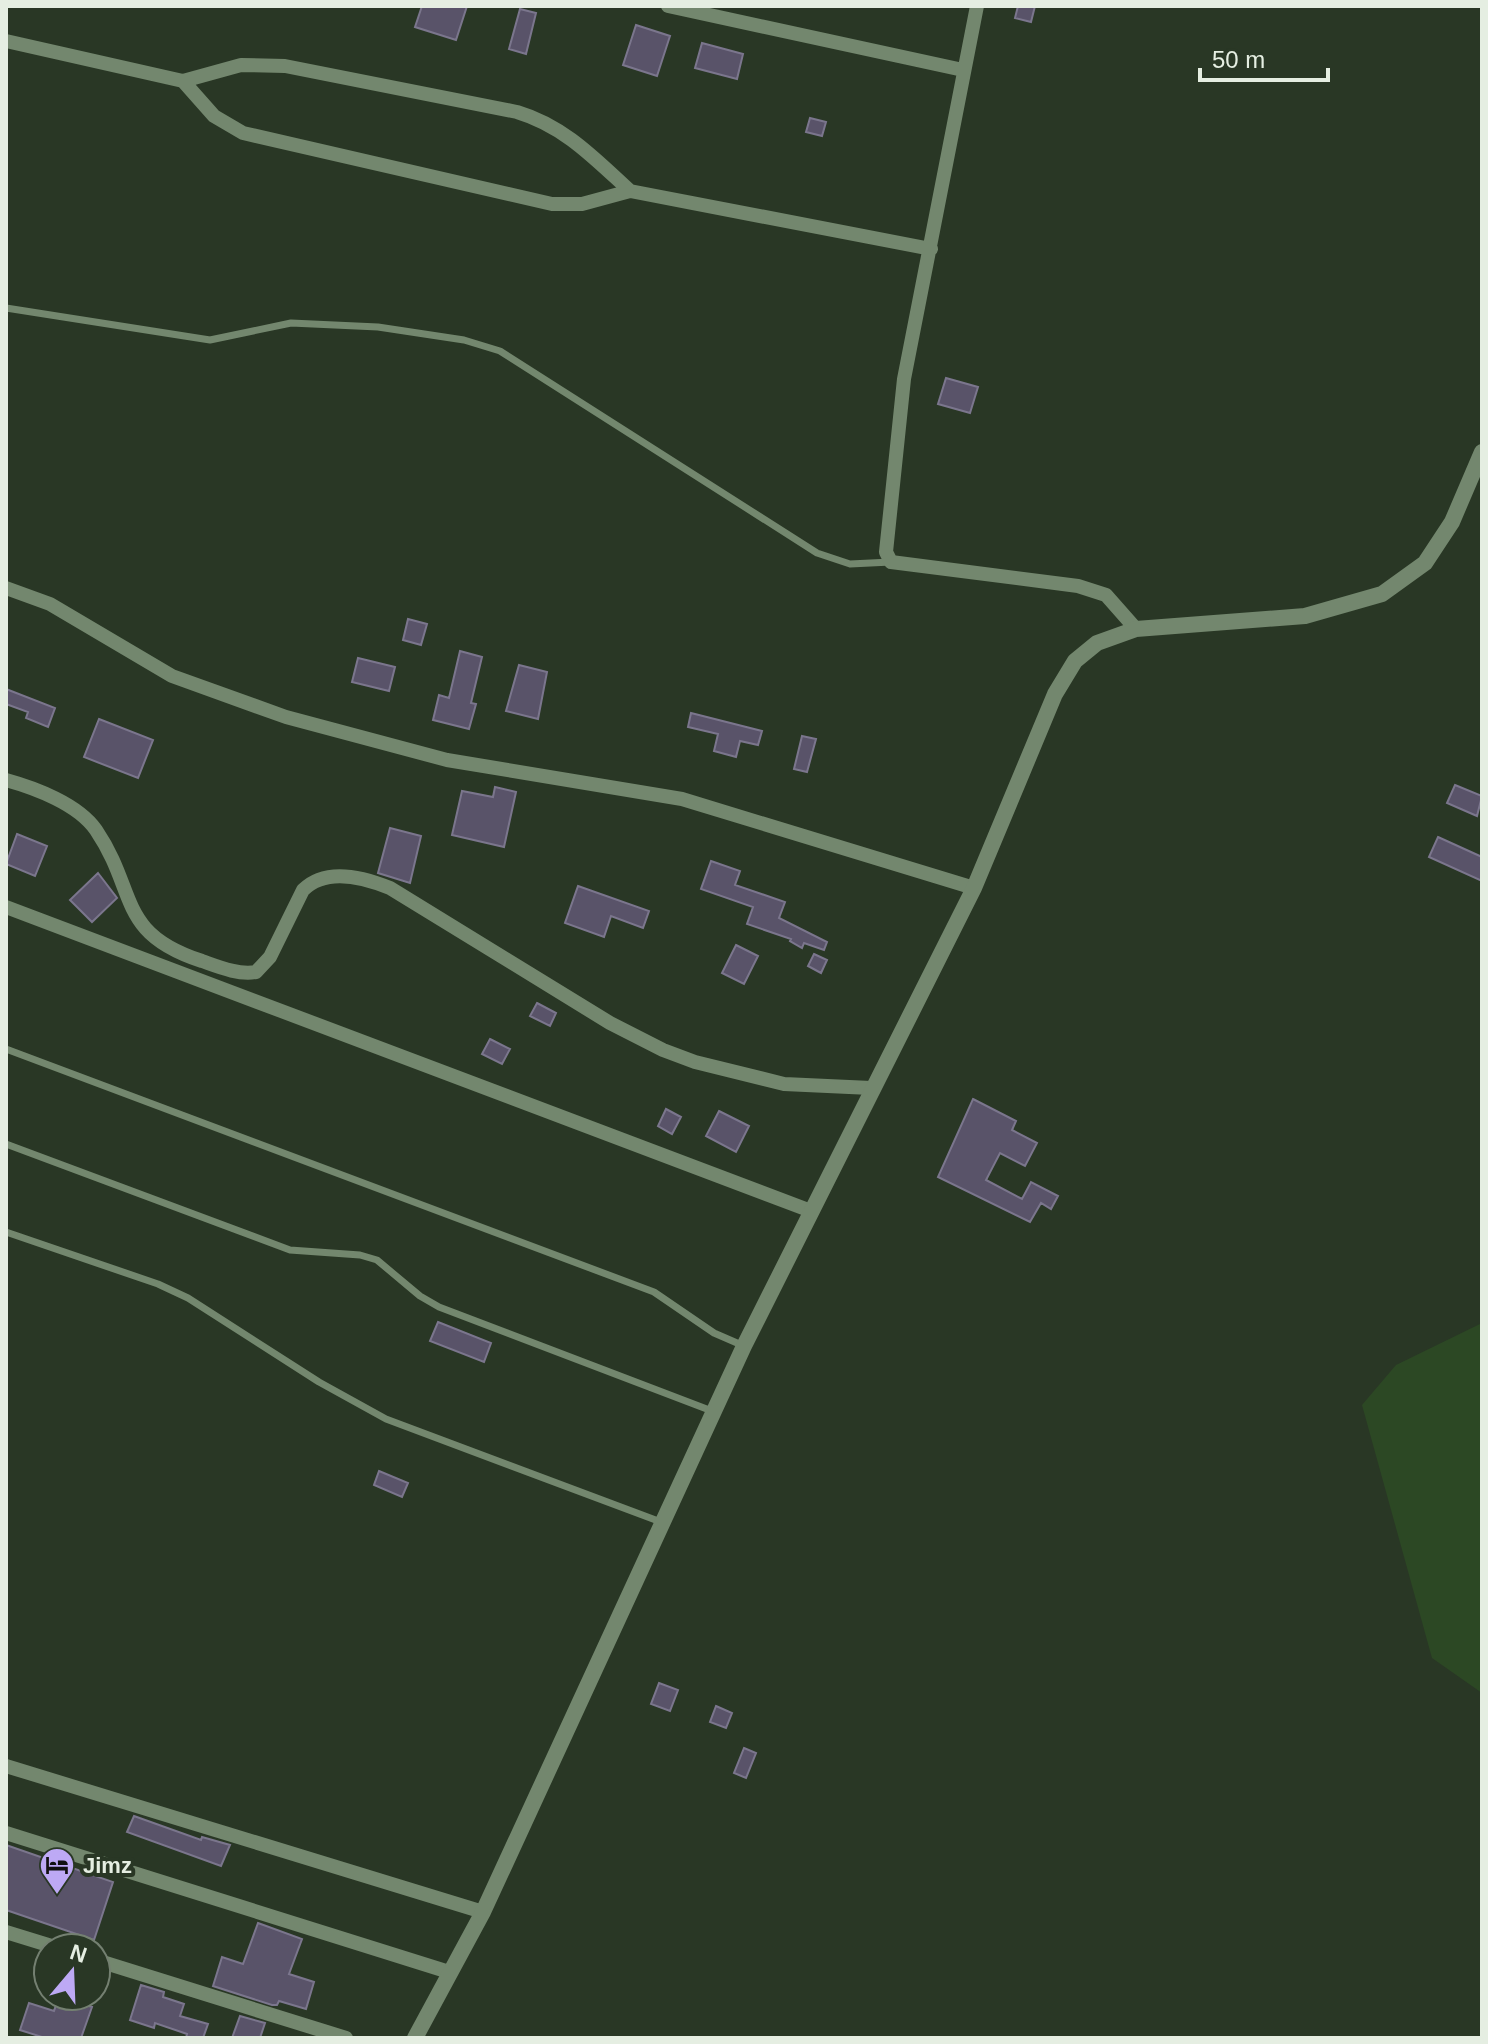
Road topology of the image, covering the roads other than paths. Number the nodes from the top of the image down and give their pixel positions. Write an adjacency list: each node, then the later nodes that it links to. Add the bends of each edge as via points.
1 (668, 6): 4 (street)
2 (977, 6): 4 (street)
3 (6, 41): 5 (street)
4 (963, 70): 7 (street)
5 (183, 81): 6 (street, via 214,116 243,133 552,204 582,204); 6 (street, via 241,65 285,66 517,112 545,120 569,136)
6 (630, 191): 7 (street)
7 (931, 249): 10 (street, via 904,379 884,544)
8 (6, 308): 10 (lane, via 210,340 291,323 378,327 464,340 500,351 817,553 850,564)
9 (1482, 452): 12 (street, via 1452,522 1425,563 1382,594 1305,616)
10 (891, 562): 12 (street, via 1078,586 1106,595)
11 (6, 588): 14 (street, via 50,604 172,676 286,717 447,760 682,799)
12 (1136, 629): 14 (street, via 1097,643 1075,661 1055,694)
13 (6, 780): 17 (street, via 62,804 95,829 144,929 177,953 256,972 270,957 311,882 320,877 358,878 390,888 663,1050 784,1084)
14 (974, 888): 17 (street)
15 (6, 907): 19 (street)
16 (6, 1049): 21 (lane, via 654,1292 714,1333)
17 (871, 1088): 19 (street)
18 (6, 1144): 22 (lane, via 290,1250 377,1260 439,1307)
19 (811, 1211): 21 (street)
20 (6, 1232): 23 (lane, via 188,1298 386,1419)
21 (744, 1346): 22 (street)
22 (713, 1411): 23 (street)
23 (661, 1522): 26 (street)
24 (6, 1766): 26 (street)
25 (6, 1833): 30 (street)
26 (483, 1912): 30 (street)
27 (6, 1932): 28 (street)
28 (32, 1940)
29 (112, 1965): 31 (street)
30 (449, 1972): 32 (street)
31 (346, 2038)
32 (415, 2038)

